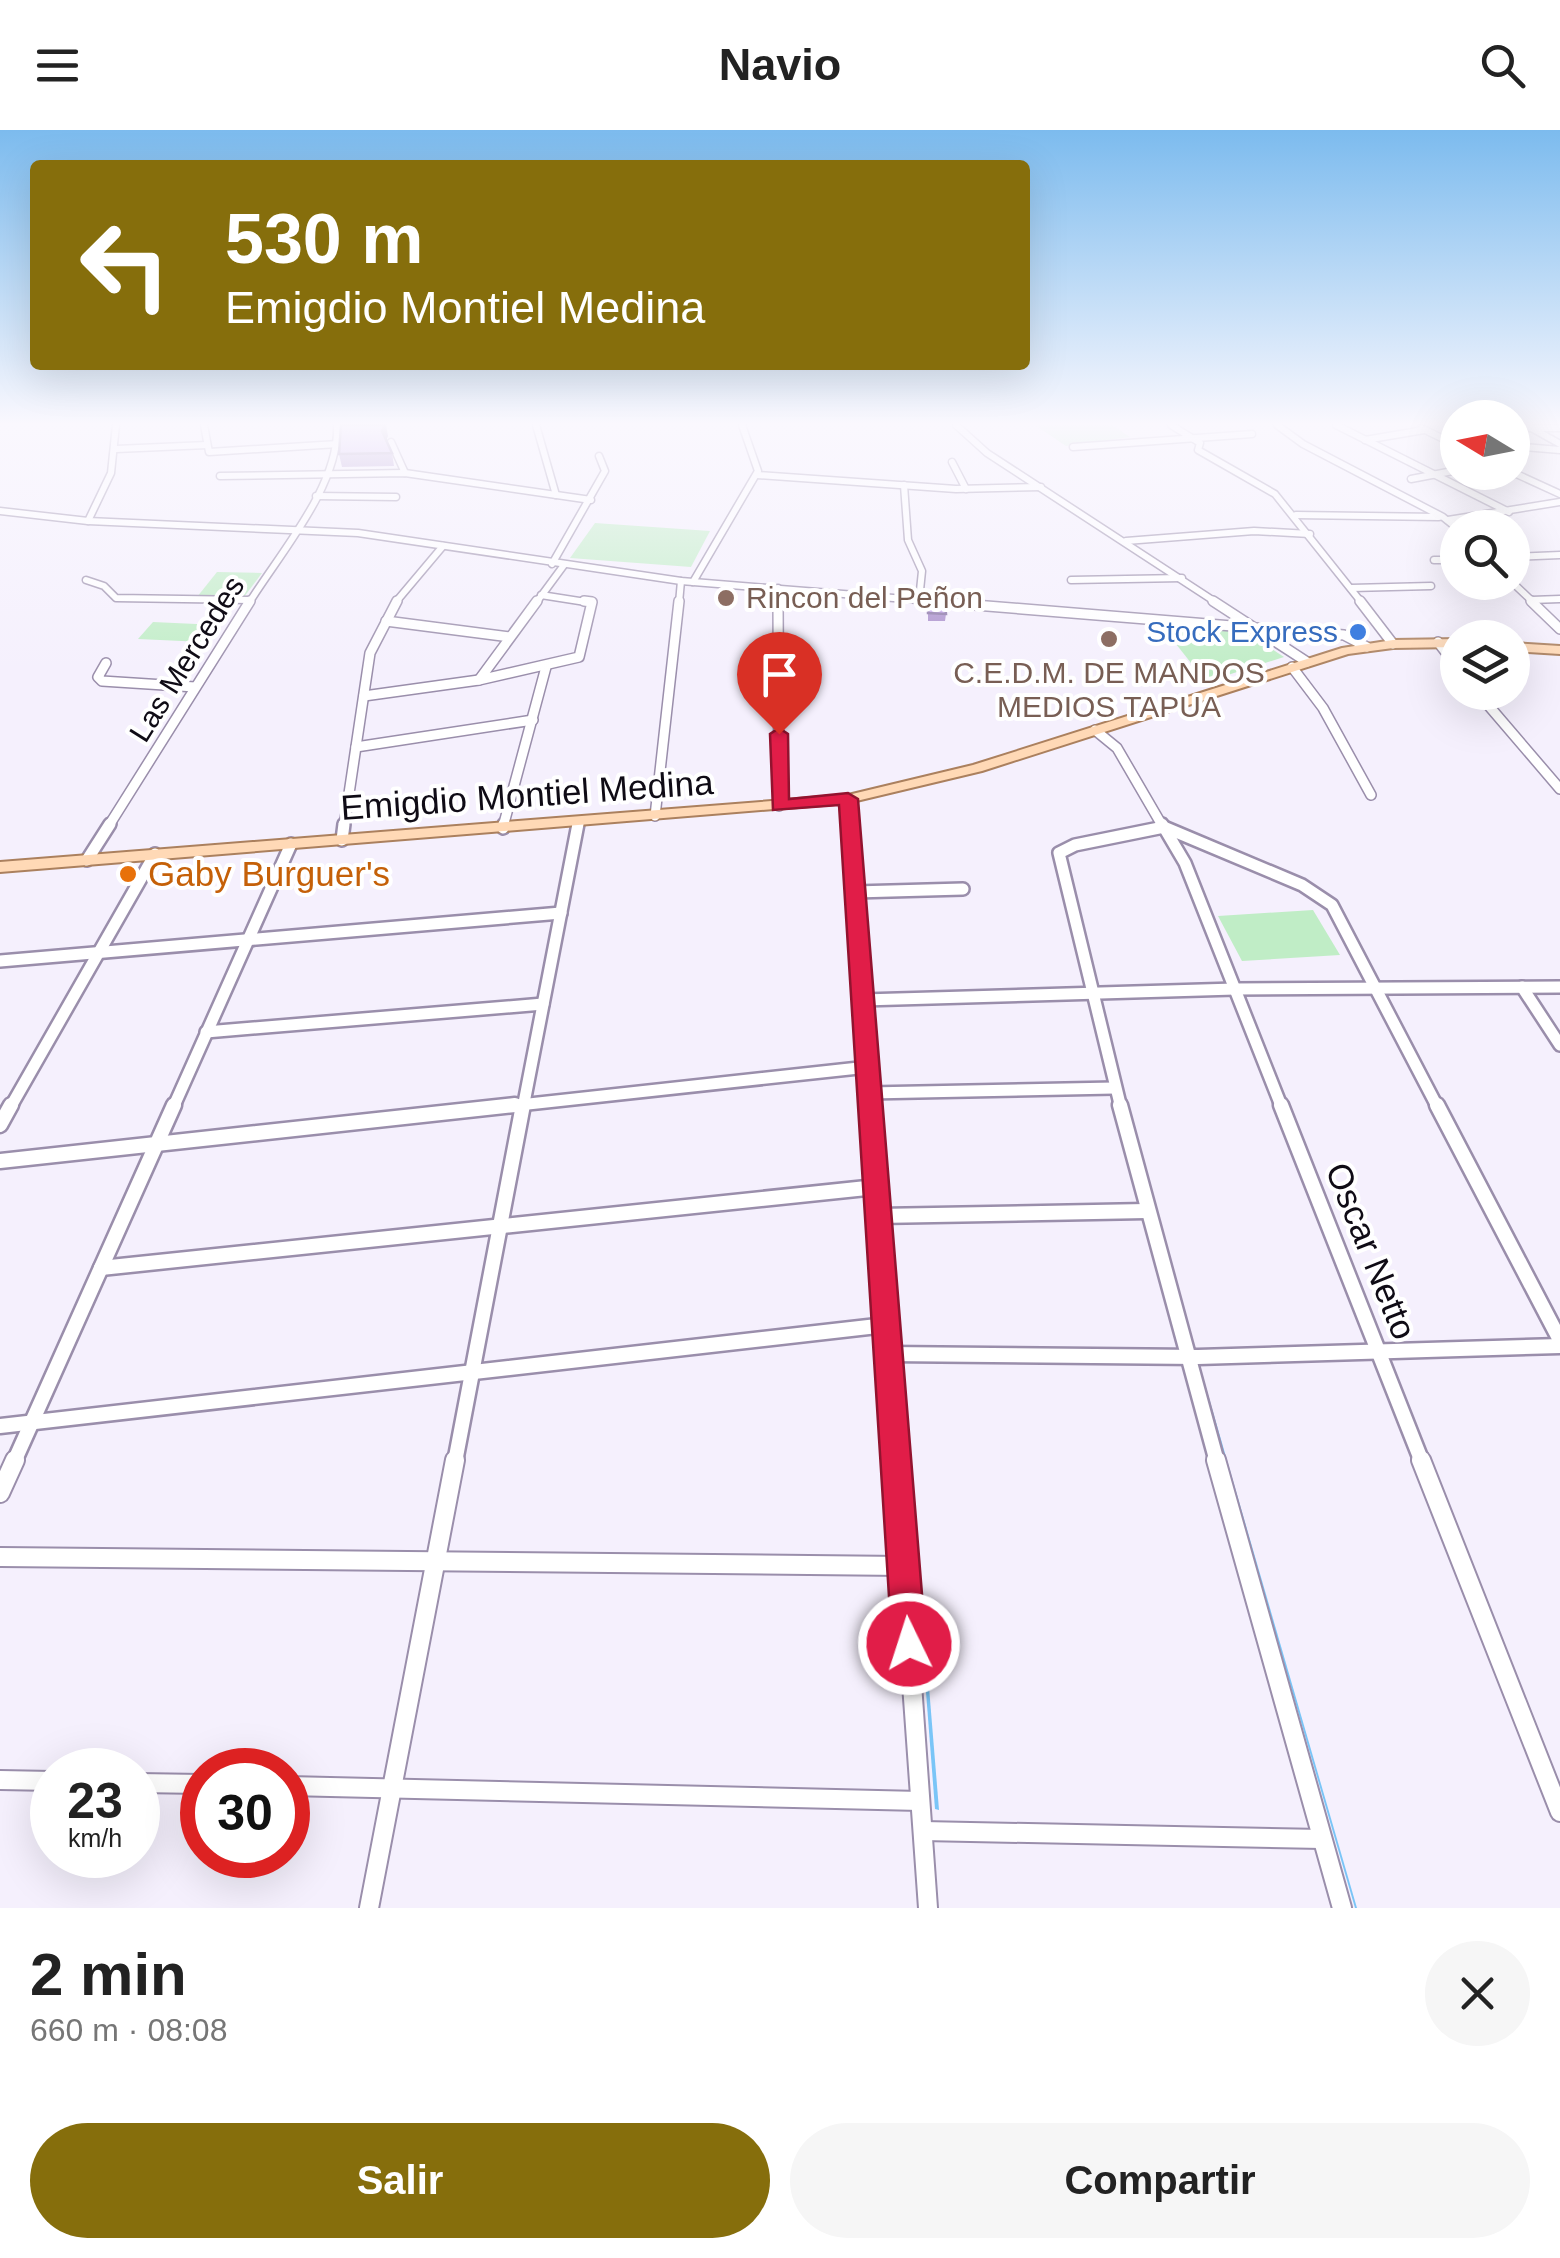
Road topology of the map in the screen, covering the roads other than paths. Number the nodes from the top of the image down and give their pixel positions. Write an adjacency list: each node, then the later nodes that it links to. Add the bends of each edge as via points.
1 (95, 508): 11 (street)
2 (309, 508): 12 (street, Las Mercedes)
3 (586, 508): 20 (street)
4 (738, 508): 26 (street)
5 (906, 508): 33 (street, via 908,540 922,571)
6 (1076, 508): 14 (street)
7 (1290, 508): 9 (street)
8 (0, 511): 11 (street)
9 (1296, 514): 10 (street); 13 (street)
10 (1440, 519)
11 (88, 521): 12 (street)
12 (295, 530): 15 (street); 32 (street, Las Mercedes)
13 (1310, 534): 14 (street); 29 (street)
14 (1126, 540): 22 (street)
15 (443, 546): 20 (street); 35 (street)
16 (1560, 555): 17 (street)
17 (1530, 556)
18 (1434, 560): 19 (street)
19 (1440, 560)
20 (552, 564): 21 (street)
21 (564, 565): 25 (street); 30 (street)
22 (1182, 578): 24 (street); 36 (street)
23 (86, 580): 32 (street, via 116,598)
24 (1070, 580)
25 (681, 581): 26 (street); 59 (street)
26 (693, 582): 28 (street)
27 (1431, 586): 29 (street)
28 (778, 588): 33 (street); 58 (street)
29 (1351, 588): 40 (street)
30 (542, 595): 38 (street); 47 (street, via 592,602 582,654)
31 (1560, 599): 34 (street)
32 (250, 600): 49 (street, Las Mercedes)
33 (919, 600): 36 (street)
34 (1531, 600): 37 (street)
35 (386, 621): 38 (street); 50 (street, via 370,654)
36 (1254, 628): 42 (street, via 1352,637); 46 (street)
37 (1560, 629)
38 (510, 638): 48 (street)
39 (1438, 642): 40 (main road, Emigdio Montiel Medina); 41 (street)
40 (1393, 644): 42 (main road, Emigdio Montiel Medina)
41 (1440, 645)
42 (1367, 647): 46 (main road, Emigdio Montiel Medina)
43 (1530, 648): 44 (main road)
44 (1559, 651)
45 (106, 664): 49 (street, via 102,681)
46 (1299, 665): 53 (main road, Emigdio Montiel Medina); 56 (street)
47 (546, 667): 48 (street); 52 (street)
48 (478, 680): 50 (street)
49 (195, 686): 66 (street, Las Mercedes)
50 (364, 696): 54 (street)
51 (1492, 710): 55 (street)
52 (533, 720): 54 (street); 61 (street)
53 (1095, 730): 57 (main road, Emigdio Montiel Medina, via 928,782); 62 (street, Oscar Netto, via 1117,748)
54 (356, 747): 63 (street)
55 (1560, 790)
56 (1372, 795)
57 (848, 799): 58 (main road, Emigdio Montiel Medina); 69 (street)
58 (779, 806): 59 (main road, Emigdio Montiel Medina)
59 (655, 816): 60 (main road, Emigdio Montiel Medina)
60 (578, 822): 61 (main road, Emigdio Montiel Medina); 70 (street)
61 (502, 828): 63 (main road, Emigdio Montiel Medina)
62 (1164, 828): 76 (street, Oscar Netto, via 1186,863); 77 (street, via 1318,893 1342,919); 78 (street, via 1075,844 1059,853)
63 (342, 840): 64 (main road, Emigdio Montiel Medina)
64 (291, 844): 65 (main road, Emigdio Montiel Medina); 71 (street)
65 (155, 854): 66 (main road, Emigdio Montiel Medina); 72 (street)
66 (87, 860): 67 (main road, Emigdio Montiel Medina)
67 (0, 867)
68 (963, 888): 69 (street)
69 (855, 892): 79 (street)
70 (561, 913): 71 (street); 80 (street)
71 (248, 939): 72 (street); 81 (street)
72 (99, 952): 73 (street); 87 (street)
73 (0, 960)
74 (1560, 987): 75 (street)
75 (1522, 988): 77 (street); 82 (street)
76 (1236, 989): 77 (street); 78 (street); 97 (street, Oscar Netto)
77 (1380, 990): 96 (street)
78 (1092, 992): 79 (street); 84 (street)
79 (863, 1000): 83 (street)
80 (544, 1004): 81 (street); 86 (street)
81 (206, 1032): 88 (street)
82 (1560, 1046)
83 (868, 1067): 85 (street); 86 (street)
84 (1114, 1088): 85 (street); 91 (street)
85 (870, 1093): 90 (street)
86 (524, 1104): 88 (street); 93 (street)
87 (0, 1126)
88 (156, 1144): 89 (street); 94 (street)
89 (0, 1161)
90 (876, 1187): 92 (street); 93 (street)
91 (1146, 1211): 92 (street); 99 (street)
92 (878, 1216): 95 (street)
93 (501, 1226): 94 (street); 100 (street)
94 (101, 1268): 101 (street)
95 (886, 1325): 98 (street); 100 (street)
96 (1560, 1343): 97 (street)
97 (1378, 1352): 99 (street); 112 (street, Oscar Netto)
98 (888, 1354): 99 (street); 106 (street)
99 (1186, 1356): 114 (street)
100 (474, 1372): 101 (street); 105 (street)
101 (32, 1423): 102 (street); 103 (street)
102 (0, 1426)
103 (0, 1493)
104 (0, 1557): 105 (street)
105 (436, 1563): 106 (street); 110 (street)
106 (904, 1566): 111 (street)
107 (0, 1780): 108 (street)
108 (30, 1781)
109 (310, 1786): 110 (street)
110 (392, 1788): 111 (street); 115 (street)
111 (920, 1801): 113 (street)
112 (1560, 1812)
113 (923, 1831): 114 (street); 116 (street)
114 (1322, 1839): 117 (street)
115 (369, 1908)
116 (928, 1908)
117 (1342, 1908)

